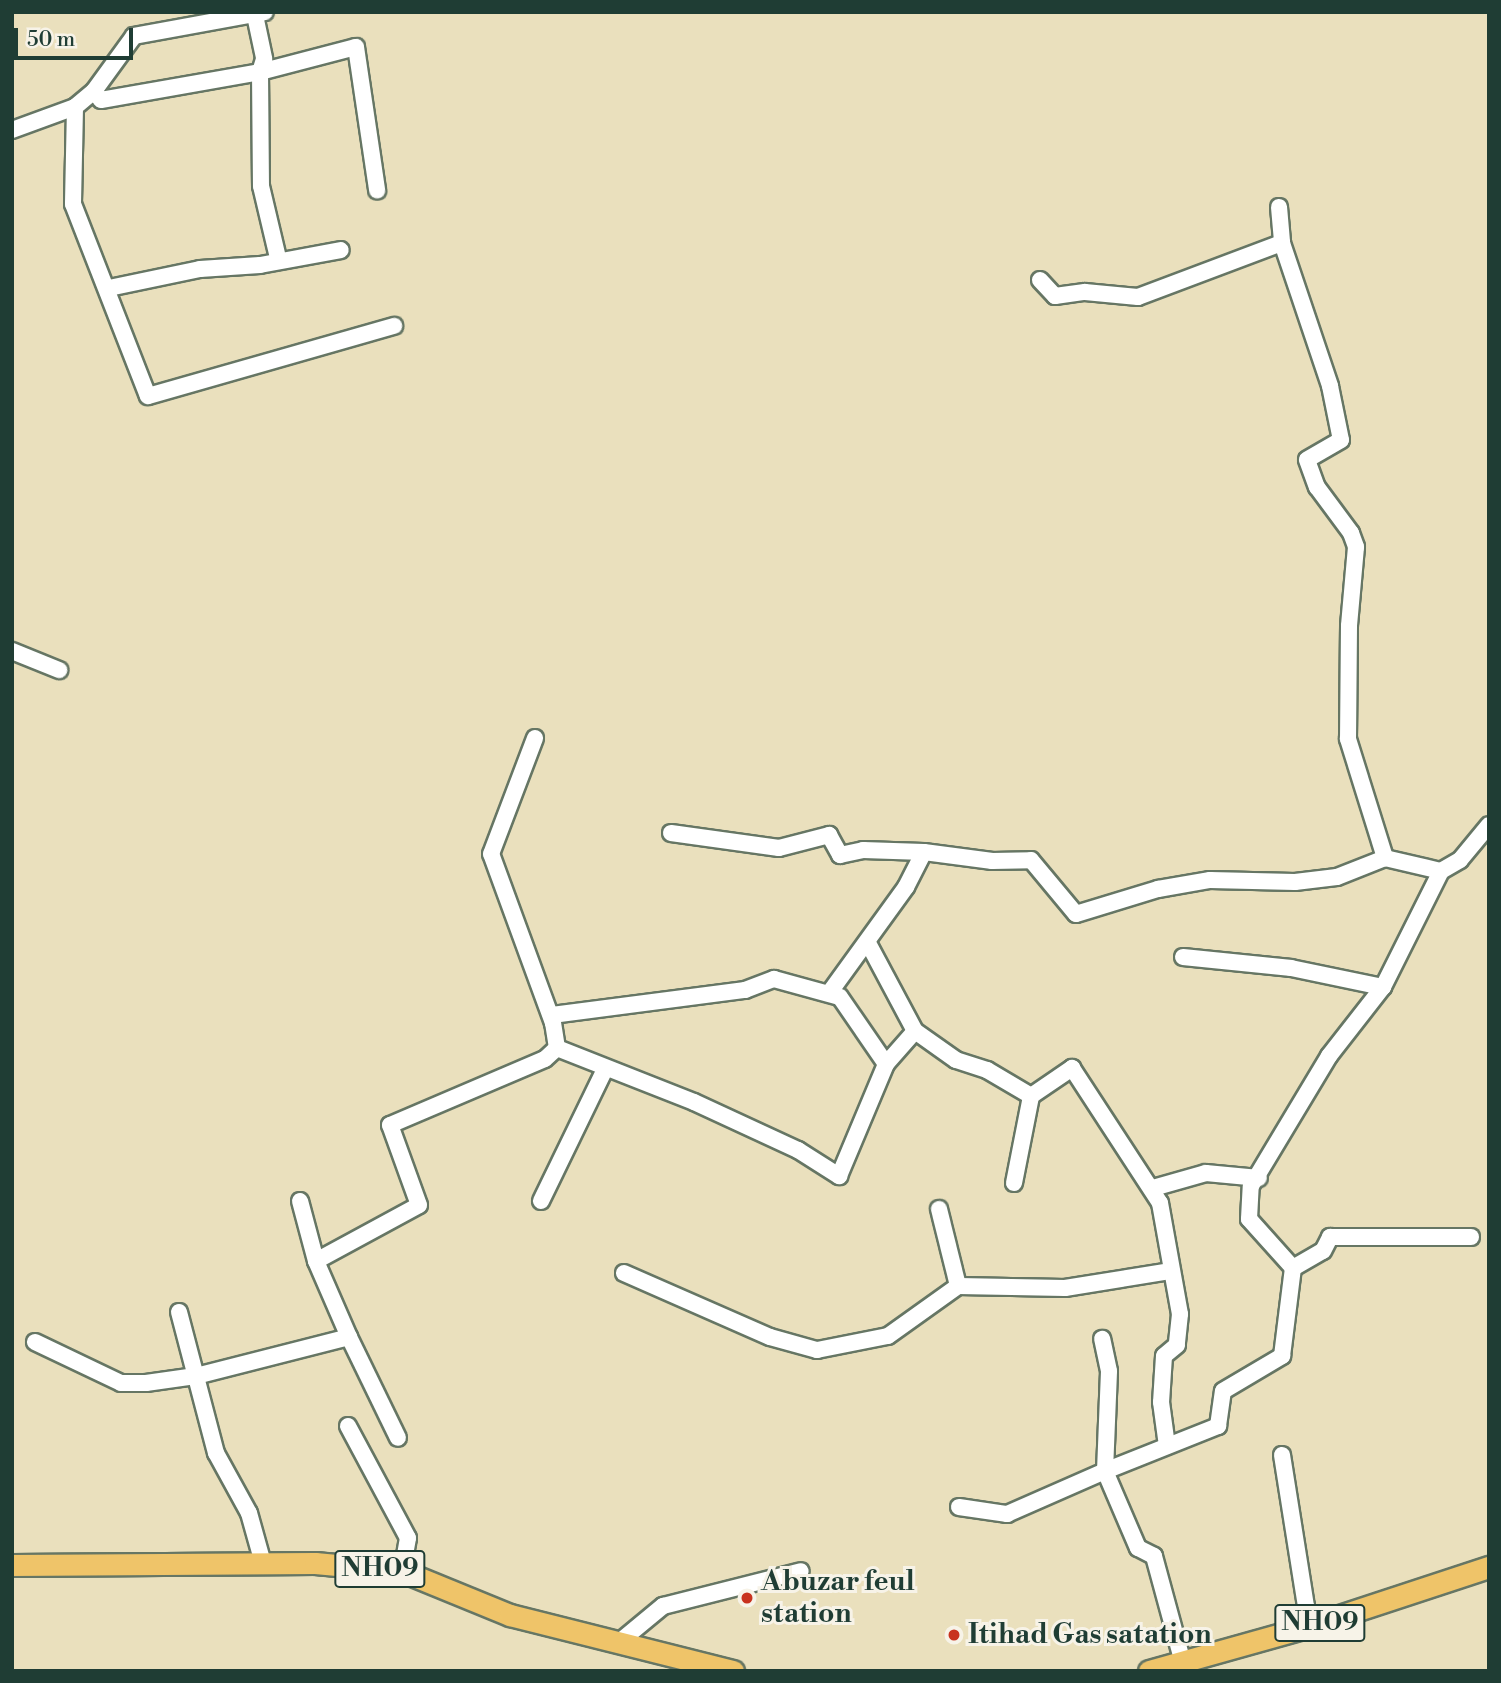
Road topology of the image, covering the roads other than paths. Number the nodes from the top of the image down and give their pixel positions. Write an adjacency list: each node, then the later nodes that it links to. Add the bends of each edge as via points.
1 (260, 13): 2 (street, via 264,59); 3 (street, via 134,36)
2 (260, 72): 3 (street, via 101,100); 6 (street, via 356,47); 10 (street, via 261,187)
3 (94, 91): 4 (street)
4 (75, 107): 5 (street); 12 (street, via 73,204)
5 (12, 130)
6 (377, 190)
7 (1279, 207): 8 (street)
8 (1282, 243): 11 (street, via 1138,297 1086,292 1055,296); 20 (street, via 1330,386 1341,440 1307,460 1317,487 1356,547 1349,626 1348,738)
9 (341, 250): 10 (street)
10 (278, 258): 12 (street, via 260,265 200,269)
11 (1040, 280)
12 (109, 288): 13 (street, via 148,396)
13 (394, 326)
14 (12, 651): 15 (street)
15 (59, 670)
16 (535, 738): 26 (street, via 491,854)
17 (1489, 825): 21 (street, via 1460,860)
18 (671, 833): 19 (street, via 779,848 829,835 840,855 863,850)
19 (924, 852): 20 (street, via 992,861 1031,860 1076,914 1158,889 1210,880 1295,882 1337,877); 22 (street)
20 (1385, 858): 21 (street)
21 (1441, 871): 24 (street)
22 (868, 943): 25 (street); 27 (street)
23 (1183, 957): 24 (street, via 1291,968)
24 (1382, 987): 32 (street, via 1329,1056)
25 (830, 992): 26 (street, via 774,979 745,990 552,1014); 29 (street, via 840,997 866,1030)
26 (553, 1023): 28 (street)
27 (915, 1031): 29 (street); 31 (street, via 956,1060 987,1070)
28 (557, 1048): 30 (street); 39 (street, via 545,1059 390,1125 419,1205)
29 (886, 1064): 30 (street, via 839,1176 798,1150 694,1102)
30 (605, 1069): 36 (street)
31 (1031, 1096): 33 (street); 34 (street, via 1072,1068)
32 (1259, 1178): 34 (street, via 1206,1173); 40 (street, via 1251,1186 1249,1219)
33 (1014, 1183)
34 (1153, 1188): 41 (street)
35 (300, 1201): 39 (street)
36 (541, 1201)
37 (939, 1209): 43 (street)
38 (1471, 1237): 40 (street, via 1329,1237 1324,1251)
39 (316, 1261): 45 (street)
40 (1293, 1268): 51 (street, via 1282,1356 1223,1391 1218,1426)
41 (1170, 1271): 43 (street, via 1065,1288); 51 (street, via 1180,1314 1177,1345 1164,1356 1161,1402)
42 (624, 1273): 43 (street, via 770,1337 817,1350 888,1336)
43 (958, 1286)
44 (179, 1312): 48 (street)
45 (349, 1337): 48 (street); 50 (street)
46 (1102, 1339): 53 (street, via 1109,1371)
47 (35, 1342): 48 (street, via 121,1383)
48 (196, 1376): 55 (street, via 216,1453 248,1513)
49 (348, 1426): 58 (street, via 408,1538)
50 (398, 1438)
51 (1167, 1446): 53 (street)
52 (1282, 1455): 60 (street, via 1306,1606)
53 (1105, 1471): 54 (street, via 1007,1514); 62 (street, via 1138,1548 1154,1556)
54 (959, 1507)
55 (262, 1563): 56 (main road, NH09); 58 (main road, NH09)
56 (12, 1565)
57 (1489, 1567): 60 (main road, NH09)
58 (402, 1571): 61 (main road, NH09, via 510,1615)
59 (801, 1571): 61 (street, via 663,1606)
60 (1303, 1629): 62 (main road, NH09)
61 (617, 1644): 63 (main road, NH09)
62 (1183, 1663): 64 (main road, NH09)
63 (733, 1671)
64 (1149, 1671)

